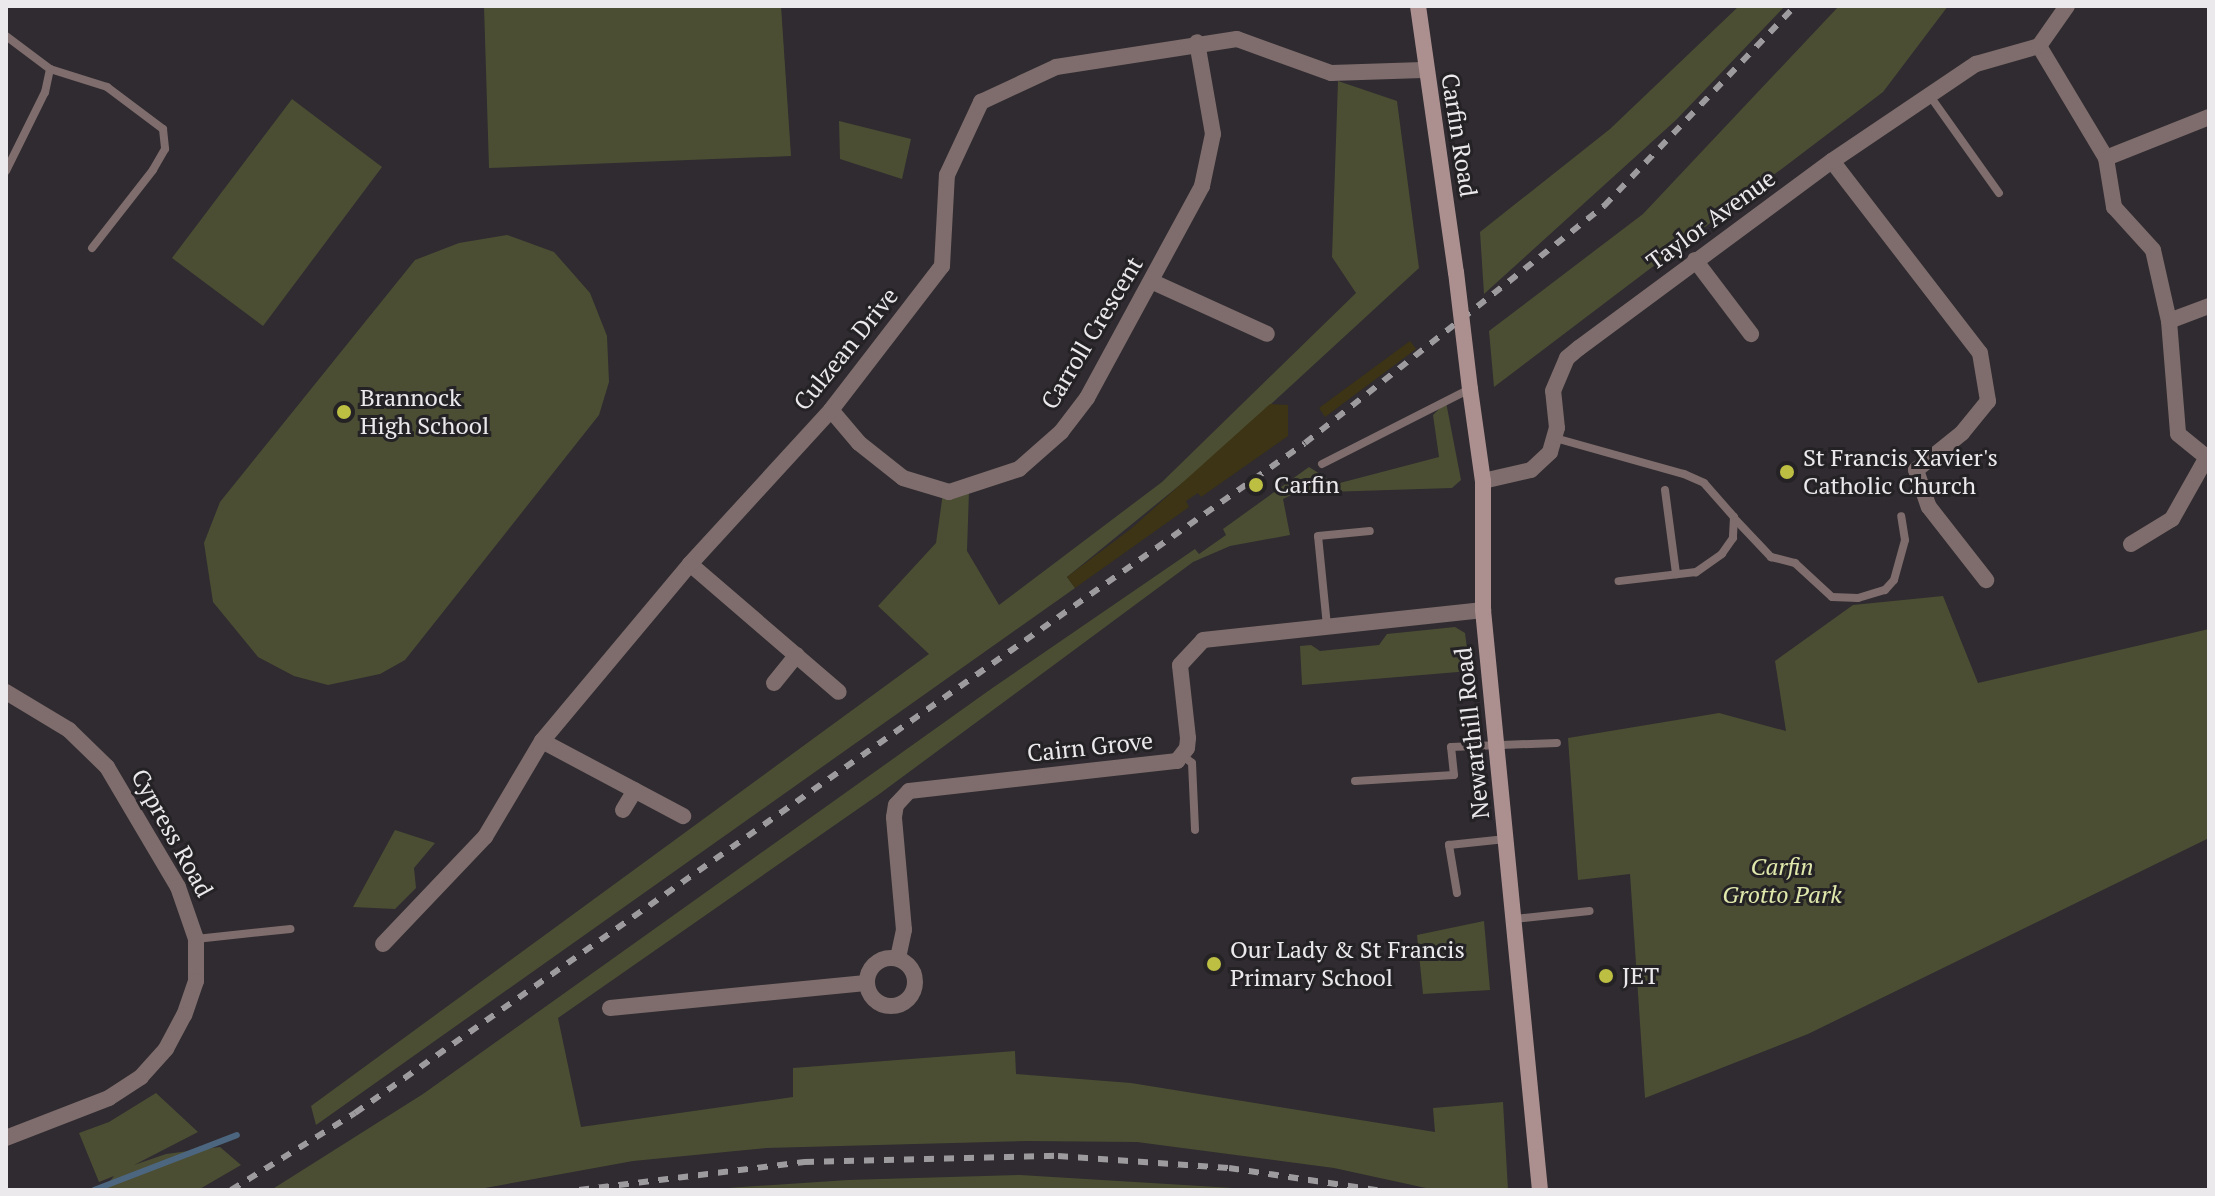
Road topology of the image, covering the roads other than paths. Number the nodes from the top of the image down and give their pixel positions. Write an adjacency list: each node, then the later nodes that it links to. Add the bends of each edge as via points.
1 (1418, 6): 7 (main road, Carfin Road)
2 (2067, 6): 5 (street)
3 (6, 36): 6 (lane)
4 (1197, 42): 7 (street, Culzean Drive, via 1237,39 1331,73); 17 (street, Carroll Crescent, via 1213,134 1202,186); 23 (street, Culzean Drive, via 1056,67 981,102 947,175 942,266)
5 (2039, 46): 8 (street, Taylor Avenue, via 1976,64); 10 (street)
6 (50, 69): 12 (lane, via 45,92); 14 (lane, via 107,87 163,129 165,149 153,170)
7 (1423, 70): 16 (main road, Carfin Road)
8 (1930, 96): 11 (street, Taylor Avenue); 13 (lane)
9 (2209, 117): 10 (street)
10 (2106, 158): 19 (street, via 2114,207 2153,250)
11 (1832, 161): 15 (street, Taylor Avenue); 35 (street, via 1980,353 1988,401 1962,433 1916,470 1929,507)
12 (6, 171)
13 (1999, 193)
14 (92, 248)
15 (1695, 260): 21 (street); 24 (street, Taylor Avenue, via 1567,358 1553,391)
16 (1456, 272): 22 (main road, Newarthill Road, bridge)
17 (1153, 282): 20 (street); 23 (street, Carroll Crescent, via 1087,398 1061,432 1019,469 978,486 949,492 903,478 859,443)
18 (2209, 306): 19 (street)
19 (2169, 321): 25 (street, via 2178,434)
20 (1267, 334)
21 (1751, 334)
22 (1470, 389): 26 (lane); 27 (main road, Newarthill Road)
23 (831, 410): 33 (street, Culzean Drive)
24 (1554, 438): 27 (street, via 1550,452 1531,470); 30 (lane, via 1684,474 1704,483)
25 (2208, 458): 32 (street, via 2172,519)
26 (1322, 464)
27 (1483, 481): 37 (main road, Newarthill Road)
28 (1665, 490): 34 (lane)
29 (1901, 516): 30 (lane, via 1904,549 1894,580 1885,590 1858,598 1832,597 1795,563 1771,557)
30 (1734, 517): 34 (lane, via 1733,538 1722,554 1696,572)
31 (1370, 531): 38 (lane, via 1318,536)
32 (2131, 544)
33 (690, 564): 39 (street); 43 (street, Culzean Drive)
34 (1676, 574): 36 (lane)
35 (1986, 580)
36 (1619, 581)
37 (1483, 610): 38 (street, Cairn Grove); 45 (main road, Newarthill Road)
38 (1327, 627): 46 (street, Cairn Grove, via 1203,640 1193,646 1180,665 1188,738)
39 (797, 655): 40 (street); 42 (street)
40 (774, 683)
41 (6, 692): 57 (street, Cypress Road, via 69,730 107,767 178,887)
42 (839, 692)
43 (542, 741): 48 (street); 58 (street, Culzean Drive, via 485,837)
44 (1557, 743): 45 (lane)
45 (1497, 744): 47 (lane, via 1451,747 1454,775); 52 (main road, Newarthill Road)
46 (1183, 756): 51 (lane, via 1192,763); 59 (street, Cairn Grove, via 1168,763 919,787 901,796 894,817 904,930)
47 (1355, 781)
48 (635, 790): 49 (street); 50 (street)
49 (623, 810)
50 (683, 816)
51 (1195, 830)
52 (1507, 839): 53 (lane, via 1449,845); 55 (main road, Newarthill Road)
53 (1457, 893)
54 (1590, 911): 55 (lane)
55 (1514, 919): 63 (main road, Newarthill Road)
56 (290, 929): 57 (lane)
57 (196, 939): 62 (street, Cypress Road, via 196,981 184,1015 166,1049 141,1077 109,1098)
58 (383, 944)
59 (898, 958): 60 (street, via 876,962); 60 (street, Cairn Grove, via 915,976 909,999 886,1005 872,998)
60 (866, 983): 61 (street)
61 (610, 1008)
62 (6, 1138)
63 (1540, 1183)

